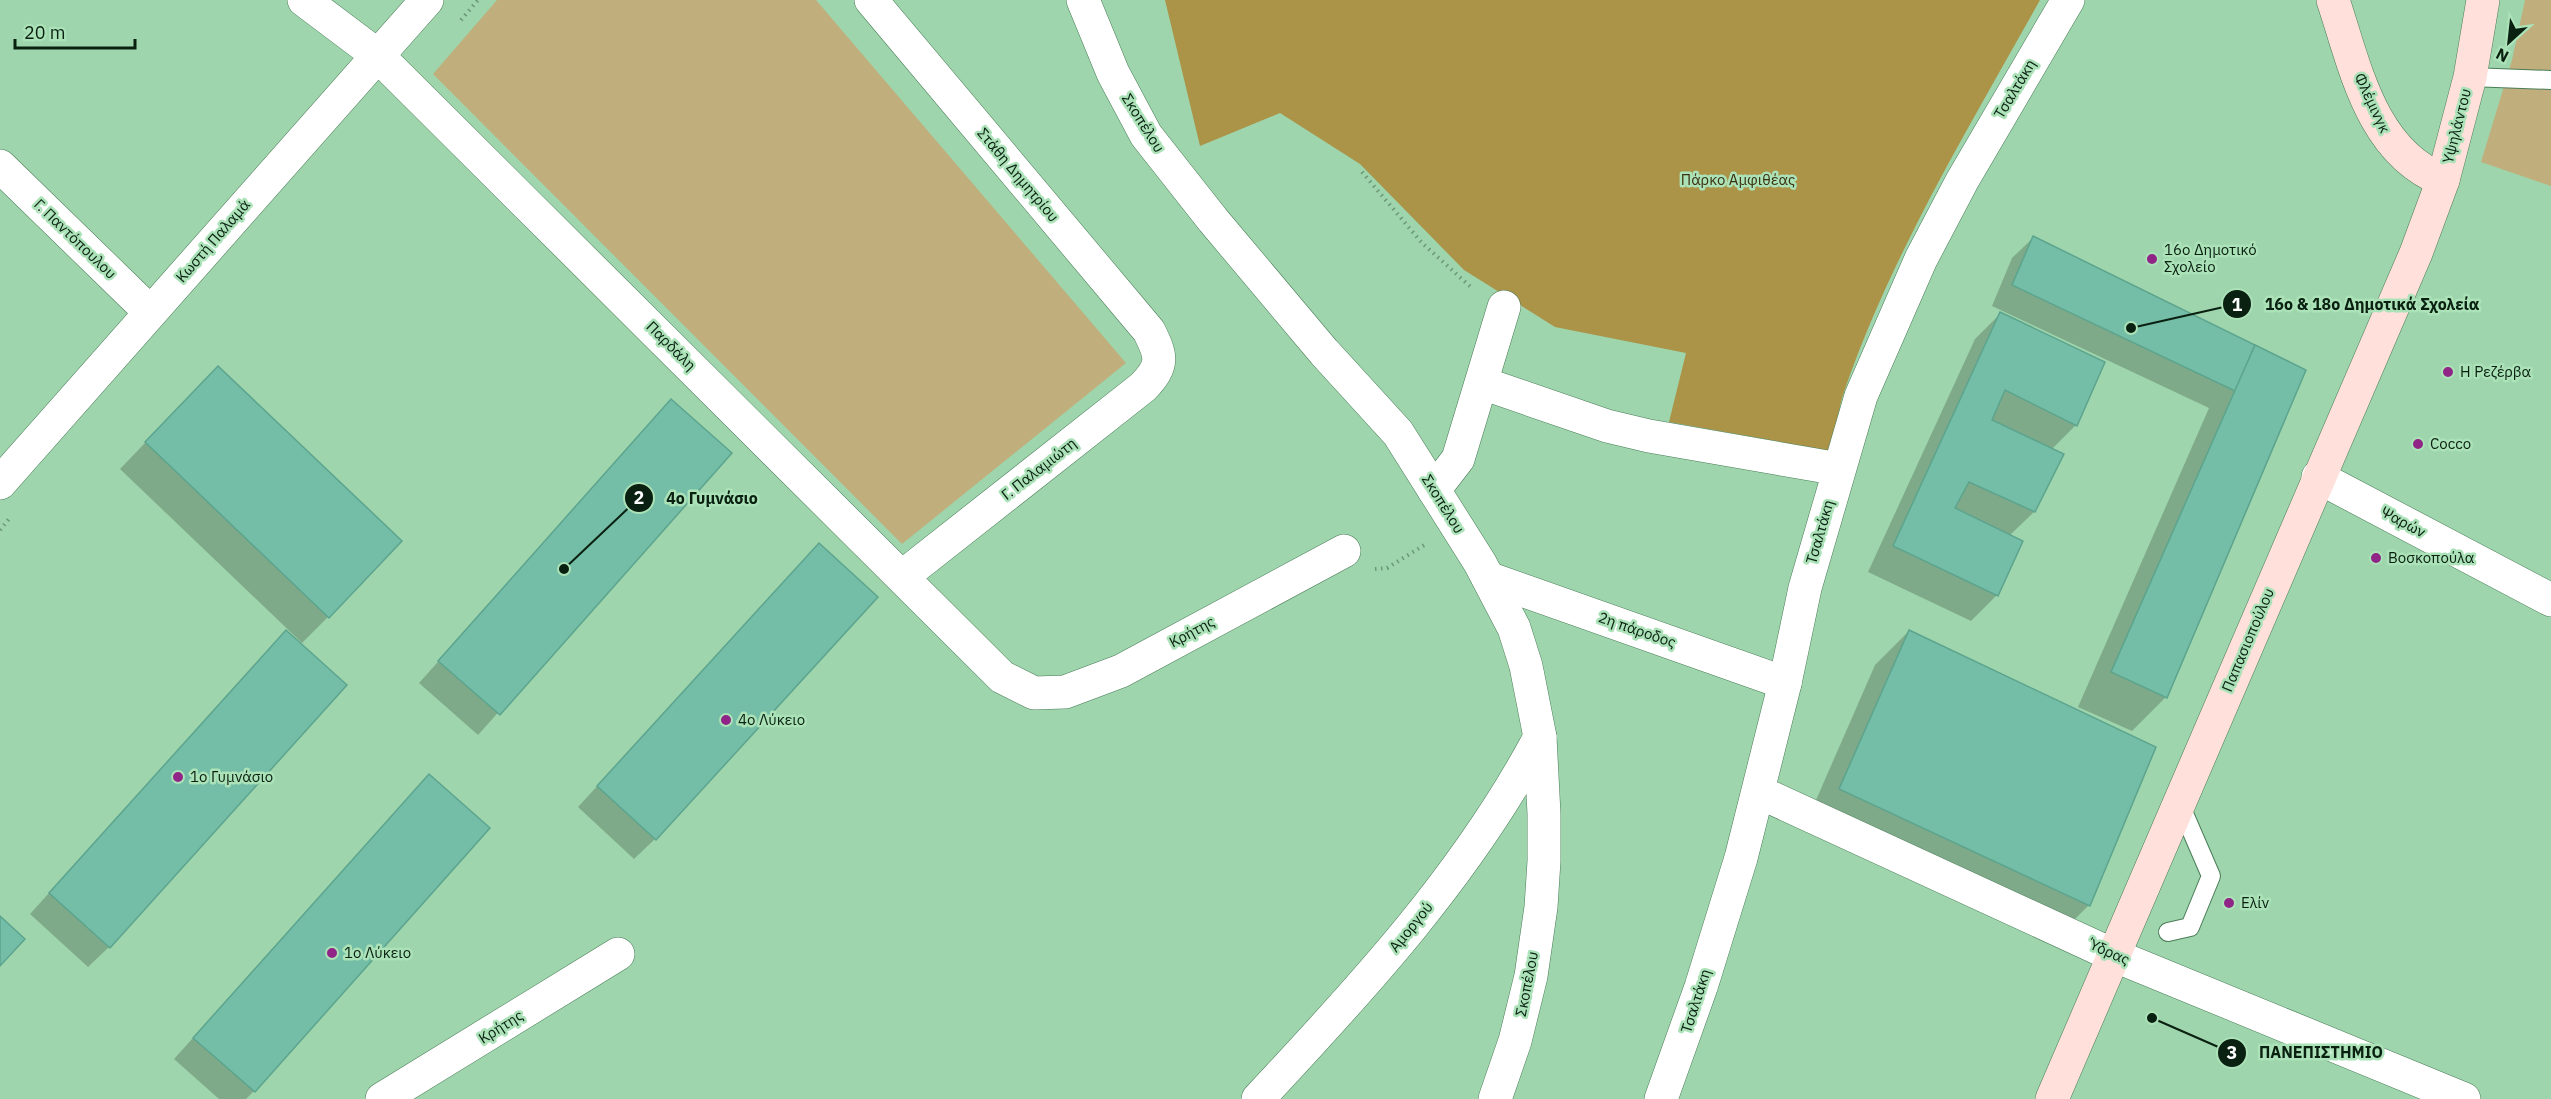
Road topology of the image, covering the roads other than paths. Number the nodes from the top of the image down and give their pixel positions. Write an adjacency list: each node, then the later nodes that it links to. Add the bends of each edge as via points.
1 (304, 0): 8 (street, Παρδάλη)
2 (427, 0): 8 (street, Κωστή Παλαμά)
3 (871, 0): 15 (street, Στάθη Δημητρίου, via 1141,322)
4 (1083, 0): 20 (street, Σκοπέλου, via 1113,73 1146,135 1294,317 1398,433)
5 (2068, 0): 17 (street, Τσαλτάκη, via 1921,259 1861,396)
6 (2333, 0): 12 (main road, Φλέμινγκ, via 2362,88 2388,137 2416,167)
7 (2483, 0): 9 (main road, Υψηλάντου)
8 (378, 55): 14 (street, Κωστή Παλαμά); 22 (street, Παρδάλη)
9 (2470, 76): 10 (lane); 12 (main road, Υψηλάντου)
10 (2551, 80)
11 (0, 166): 14 (street, Γ. Παντόπουλου)
12 (2443, 180): 18 (main road, Παπασιοπούλου, via 2412,263)
13 (1504, 307): 16 (street)
14 (150, 312): 19 (street, Κωστή Παλαμά)
15 (1160, 353): 22 (street, Γ. Παλαμιώτη, via 1160,363 1143,387)
16 (1482, 383): 17 (street, via 1628,431); 20 (street, via 1458,459)
17 (1839, 469): 25 (street, Τσαλτάκη, via 1805,588)
18 (2318, 477): 24 (street, Ψαρών); 29 (main road, Παπασιοπούλου)
19 (0, 483)
20 (1434, 490): 23 (street, Σκοπέλου)
21 (1344, 551): 26 (street, Κρήτης, via 1121,671 1065,693)
22 (903, 576): 26 (street, Παρδάλη, via 1002,677)
23 (1488, 578): 25 (street, 2η πάροδος); 27 (street, Σκοπέλου, via 1508,614 1523,654)
24 (2551, 600)
25 (1785, 683): 28 (street, Τσαλτάκη)
26 (1034, 693)
27 (1540, 737): 34 (street, Αμοργού, via 1501,805 1458,868 1339,1012); 35 (street, Σκοπέλου, via 1544,814 1541,907 1531,976)
28 (1759, 792): 32 (street, Ύδρας); 36 (street, Τσαλτάκη, via 1701,987)
29 (2179, 802): 30 (lane, via 2211,876 2190,927); 32 (main road, Παπασιοπούλου)
30 (2168, 932)
31 (618, 954): 33 (street, Κρήτης)
32 (2113, 955): 37 (main road, Παπασιοπούλου); 38 (street, Ύδρας)
33 (382, 1099)
34 (1258, 1099)
35 (1495, 1099)
36 (1661, 1099)
37 (2052, 1099)
38 (2464, 1099)

